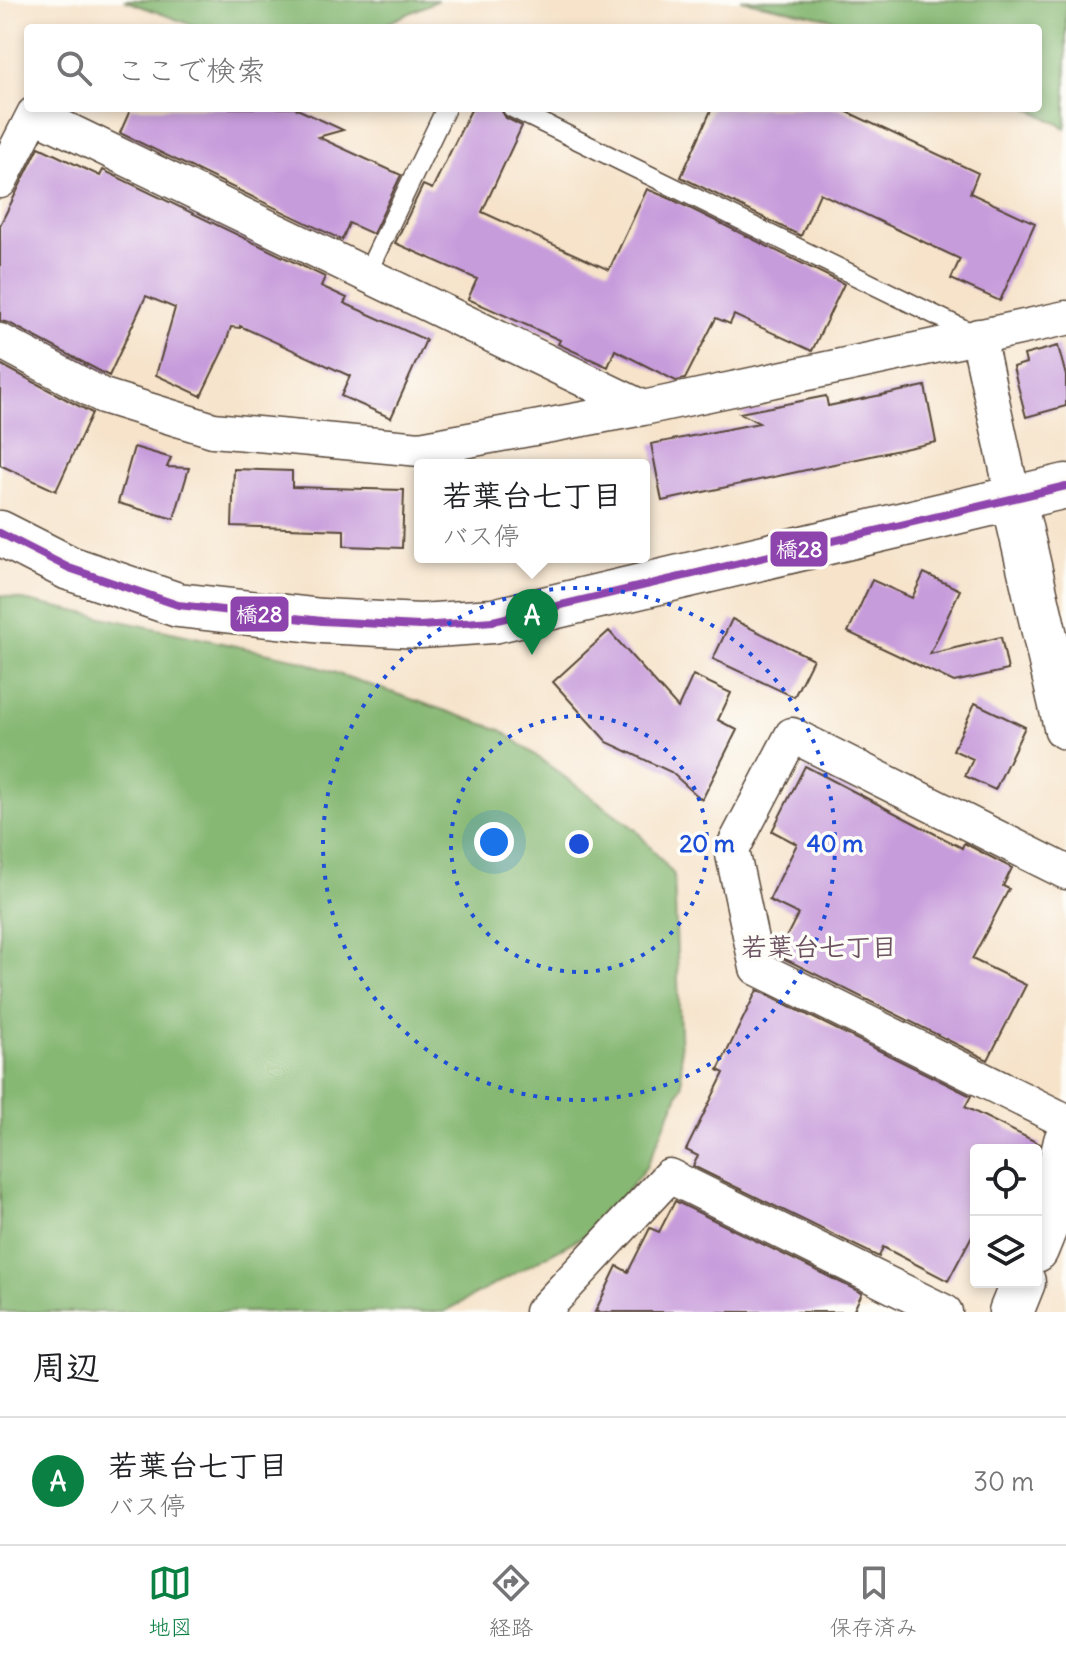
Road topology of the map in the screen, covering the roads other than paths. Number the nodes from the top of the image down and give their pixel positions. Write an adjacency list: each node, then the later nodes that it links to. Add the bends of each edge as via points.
1 (444, 112): 4 (lane)
2 (520, 112): 6 (lane)
3 (0, 181): 4 (street, via 34,114)
4 (367, 273): 8 (street)
5 (1066, 318): 6 (street)
6 (978, 336): 8 (street); 10 (street)
7 (0, 341): 8 (street, via 103,396 213,430 420,449)
8 (643, 408)
9 (1066, 486): 10 (street)
10 (1013, 497): 11 (street, via 493,621 420,626 178,605 69,568); 12 (street)
11 (0, 533)
12 (1066, 727)
13 (1066, 872): 14 (street, via 792,735 732,850 757,968)
14 (1066, 1121)
15 (1066, 1141): 16 (street)
16 (1050, 1235)
17 (1021, 1288): 20 (street)
18 (542, 1312): 19 (street, via 669,1176)
19 (945, 1312)
20 (1011, 1312)

